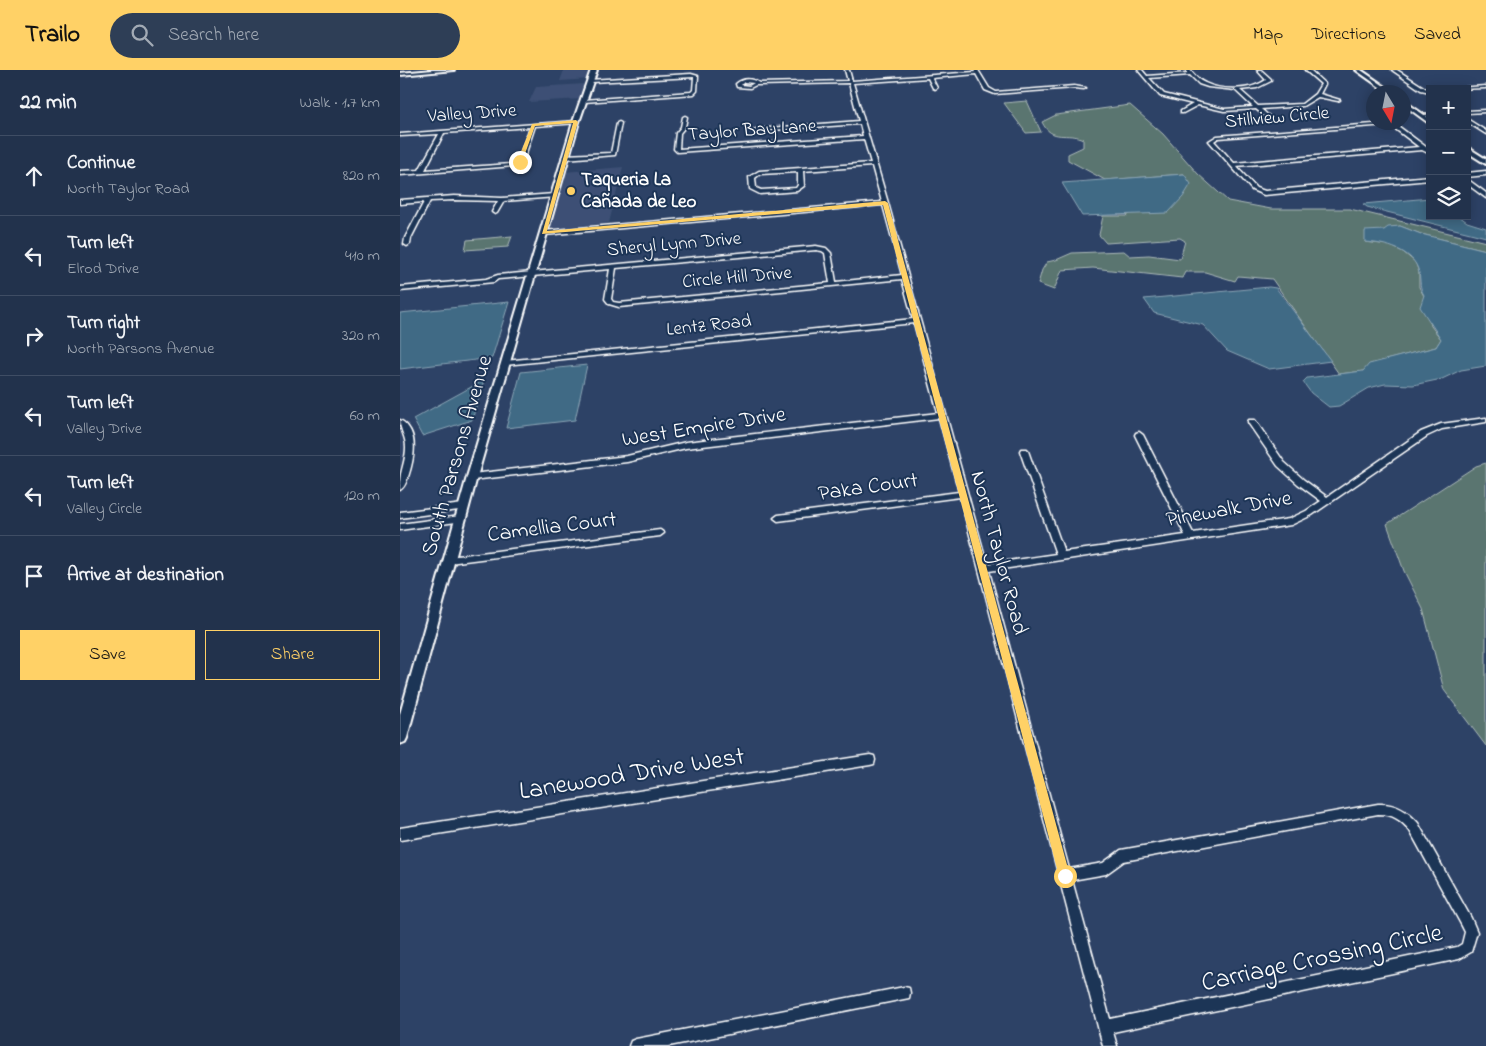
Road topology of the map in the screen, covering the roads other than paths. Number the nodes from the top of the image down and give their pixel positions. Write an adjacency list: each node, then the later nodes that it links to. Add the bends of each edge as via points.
1 (452, 70): 10 (street)
2 (594, 70): 16 (main road, South Parsons Avenue)
3 (847, 70): 17 (street, North Taylor Road)
4 (1140, 70): 15 (street)
5 (1188, 70): 13 (street)
6 (1259, 70): 23 (street, via 1269,80 1264,86)
7 (1307, 70): 26 (street, via 1323,84)
8 (1358, 70): 19 (street)
9 (1394, 70): 25 (street)
10 (437, 71): 12 (street)
11 (977, 72): 14 (street); 22 (street, via 987,89 995,93)
12 (400, 74)
13 (1192, 74): 15 (street); 23 (street, via 1206,85)
14 (930, 77): 17 (street); 21 (street)
15 (1146, 77): 29 (street, via 1162,95)
16 (591, 81): 28 (main road, South Parsons Avenue); 28 (street, via 696,76 692,93)
17 (850, 82): 18 (street); 41 (street, North Taylor Road)
18 (756, 84)
19 (1380, 85)
20 (1486, 86): 24 (street)
21 (935, 88)
22 (1084, 88)
23 (1236, 88): 31 (street)
24 (1471, 88)
25 (1426, 90)
26 (1317, 95): 27 (street); 31 (street, via 1303,105)
27 (1338, 100)
28 (584, 101): 40 (main road, South Parsons Avenue)
29 (1196, 104): 31 (street, via 1224,110); 33 (street)
30 (1411, 108): 35 (street)
31 (1258, 109): 38 (street)
32 (1486, 111): 34 (street)
33 (1182, 112)
34 (1471, 112)
35 (1422, 116): 36 (street); 39 (street)
36 (1426, 116)
37 (685, 117): 49 (street, Taylor Bay Lane, via 678,133 677,151)
38 (1269, 119)
39 (1426, 119)
40 (576, 122): 44 (street, Valley Drive); 52 (main road, South Parsons Avenue)
41 (862, 122): 45 (street); 49 (street, North Taylor Road)
42 (619, 123): 52 (street, via 613,154)
43 (1471, 123): 47 (street)
44 (533, 125): 46 (street, Valley Drive); 57 (street, via 520,162)
45 (756, 130)
46 (443, 131): 48 (street, Valley Drive); 57 (street)
47 (1486, 133)
48 (400, 135)
49 (866, 137): 54 (street, North Taylor Road)
50 (1424, 148): 55 (street); 55 (street, Stillview Circle, via 1387,124 1217,137 1212,140)
51 (1471, 152): 53 (street)
52 (565, 157): 63 (main road, South Parsons Avenue)
53 (1486, 162)
54 (874, 164): 56 (street); 68 (street, North Taylor Road)
55 (1232, 165): 61 (street, Stillview Circle, via 1254,189 1264,193)
56 (800, 170): 56 (street, via 756,174 752,177 753,189 760,192 797,189 801,186)
57 (421, 172): 58 (street)
58 (400, 173)
59 (1486, 173): 60 (street)
60 (1471, 175)
61 (1426, 178)
62 (1471, 185): 64 (street)
63 (554, 196): 66 (street); 70 (main road, South Parsons Avenue)
64 (1486, 196)
65 (428, 200): 66 (street); 67 (street); 71 (street)
66 (502, 200): 69 (street)
67 (400, 202)
68 (885, 203): 70 (street); 74 (street, North Taylor Road)
69 (495, 212)
70 (544, 233): 73 (main road, South Parsons Avenue)
71 (408, 244)
72 (614, 266): 73 (street, Sheryl Lynn Drive); 75 (street, Sheryl Lynn Drive, via 816,248 828,253); 75 (street, Circle Hill Drive, via 608,299 614,304)
73 (531, 276): 76 (street, Sheryl Lynn Drive); 78 (main road, South Parsons Avenue)
74 (905, 277): 75 (street, Circle Hill Drive); 77 (street, North Taylor Road)
75 (833, 284)
76 (400, 289)
77 (917, 321): 78 (street, Lentz Road); 79 (street, North Taylor Road)
78 (505, 363): 85 (main road, South Parsons Avenue)
79 (942, 415): 85 (street, West Empire Drive, via 686,445 627,459); 87 (street, North Taylor Road)
80 (1486, 420): 88 (street, Pinewalk Drive, via 1441,427 1424,434)
81 (1252, 422): 88 (street, via 1281,464)
82 (400, 423): 86 (street, via 409,436 411,447)
83 (1139, 435): 95 (street)
84 (1024, 451): 96 (street)
85 (472, 477): 89 (main road, South Parsons Avenue)
86 (400, 487)
87 (963, 494): 91 (street, Paka Court); 98 (street, North Taylor Road)
88 (1327, 501): 95 (street, Pinewalk Drive, via 1291,522)
89 (463, 507): 90 (street); 92 (main road, South Parsons Avenue)
90 (400, 516)
91 (778, 518)
92 (460, 519): 93 (street); 97 (main road, South Parsons Avenue)
93 (400, 527)
94 (660, 533): 97 (street, Camellia Court)
95 (1191, 538): 96 (street, Pinewalk Drive)
96 (1061, 556): 98 (street, Pinewalk Drive)
97 (449, 560): 99 (main road, South Parsons Avenue)
98 (983, 568): 102 (street, North Taylor Road)
99 (400, 738)
100 (870, 760): 101 (street, Lanewood Drive West)
101 (400, 834)
102 (1065, 876): 104 (street, North Taylor Road); 104 (street, Carriage Crossing Circle, via 1106,868 1121,856 1389,808 1414,826 1471,932 1467,948 1459,953)
103 (904, 993): 105 (street)
104 (1104, 1027): 106 (street, North Taylor Road)
105 (636, 1046)
106 (1110, 1046)

